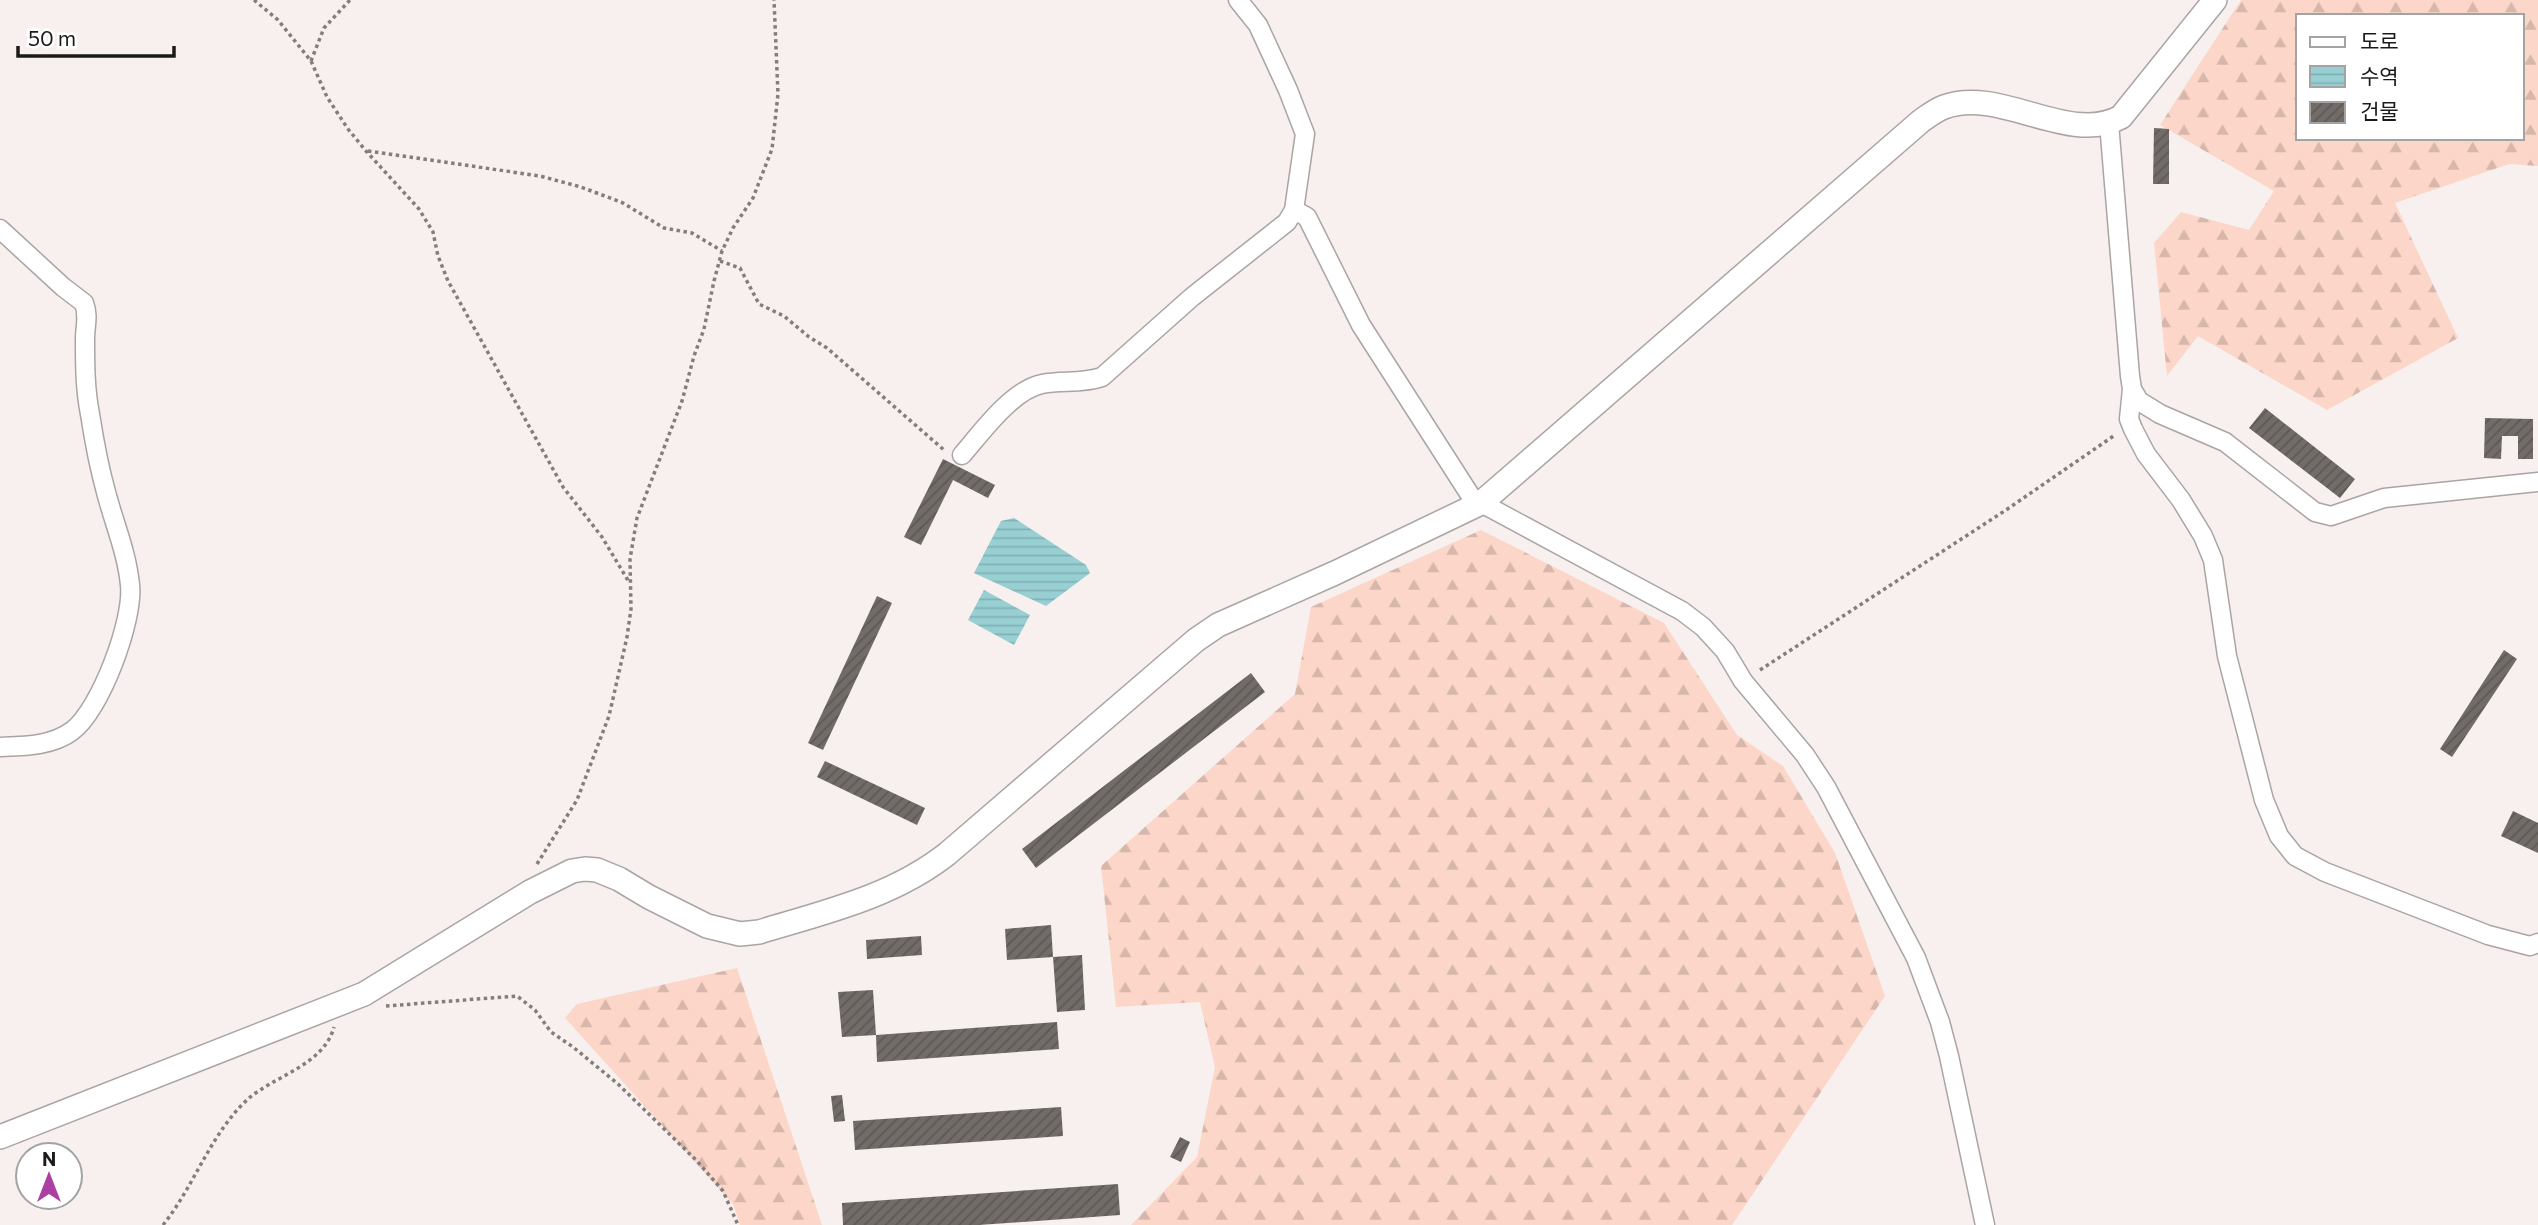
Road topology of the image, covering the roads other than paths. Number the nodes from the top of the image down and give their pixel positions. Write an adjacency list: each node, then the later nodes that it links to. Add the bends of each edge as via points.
1 (1238, 0): 4 (street, via 1258,25 1304,134)
2 (2215, 0): 3 (street, via 2121,117)
3 (2109, 123): 6 (street); 9 (street, via 2079,124 1976,102 1932,114)
4 (1294, 210): 7 (street, via 1287,222 1192,297 1114,368 1088,382 1031,387 1002,410); 9 (street, via 1307,217 1368,336 1450,467 1472,498)
5 (0, 229): 10 (street, via 84,303 88,402 97,456 131,586 120,645 83,719 73,731 52,740)
6 (2132, 389): 8 (street, via 2139,401 2225,442 2315,512 2331,516 2384,498); 11 (street, via 2129,419 2146,454 2203,536 2213,561 2227,656 2264,800 2279,836 2295,856 2325,872 2488,935 2530,946)
7 (962, 456)
8 (2538, 482)
9 (1481, 503): 12 (street, via 1218,625 947,854 892,889 740,934 707,926 597,870 572,871 364,994); 13 (street, via 1682,611 1703,627 1805,755 1916,958 1949,1056)
10 (0, 747)
11 (2538, 943)
12 (0, 1137)
13 (1986, 1225)

